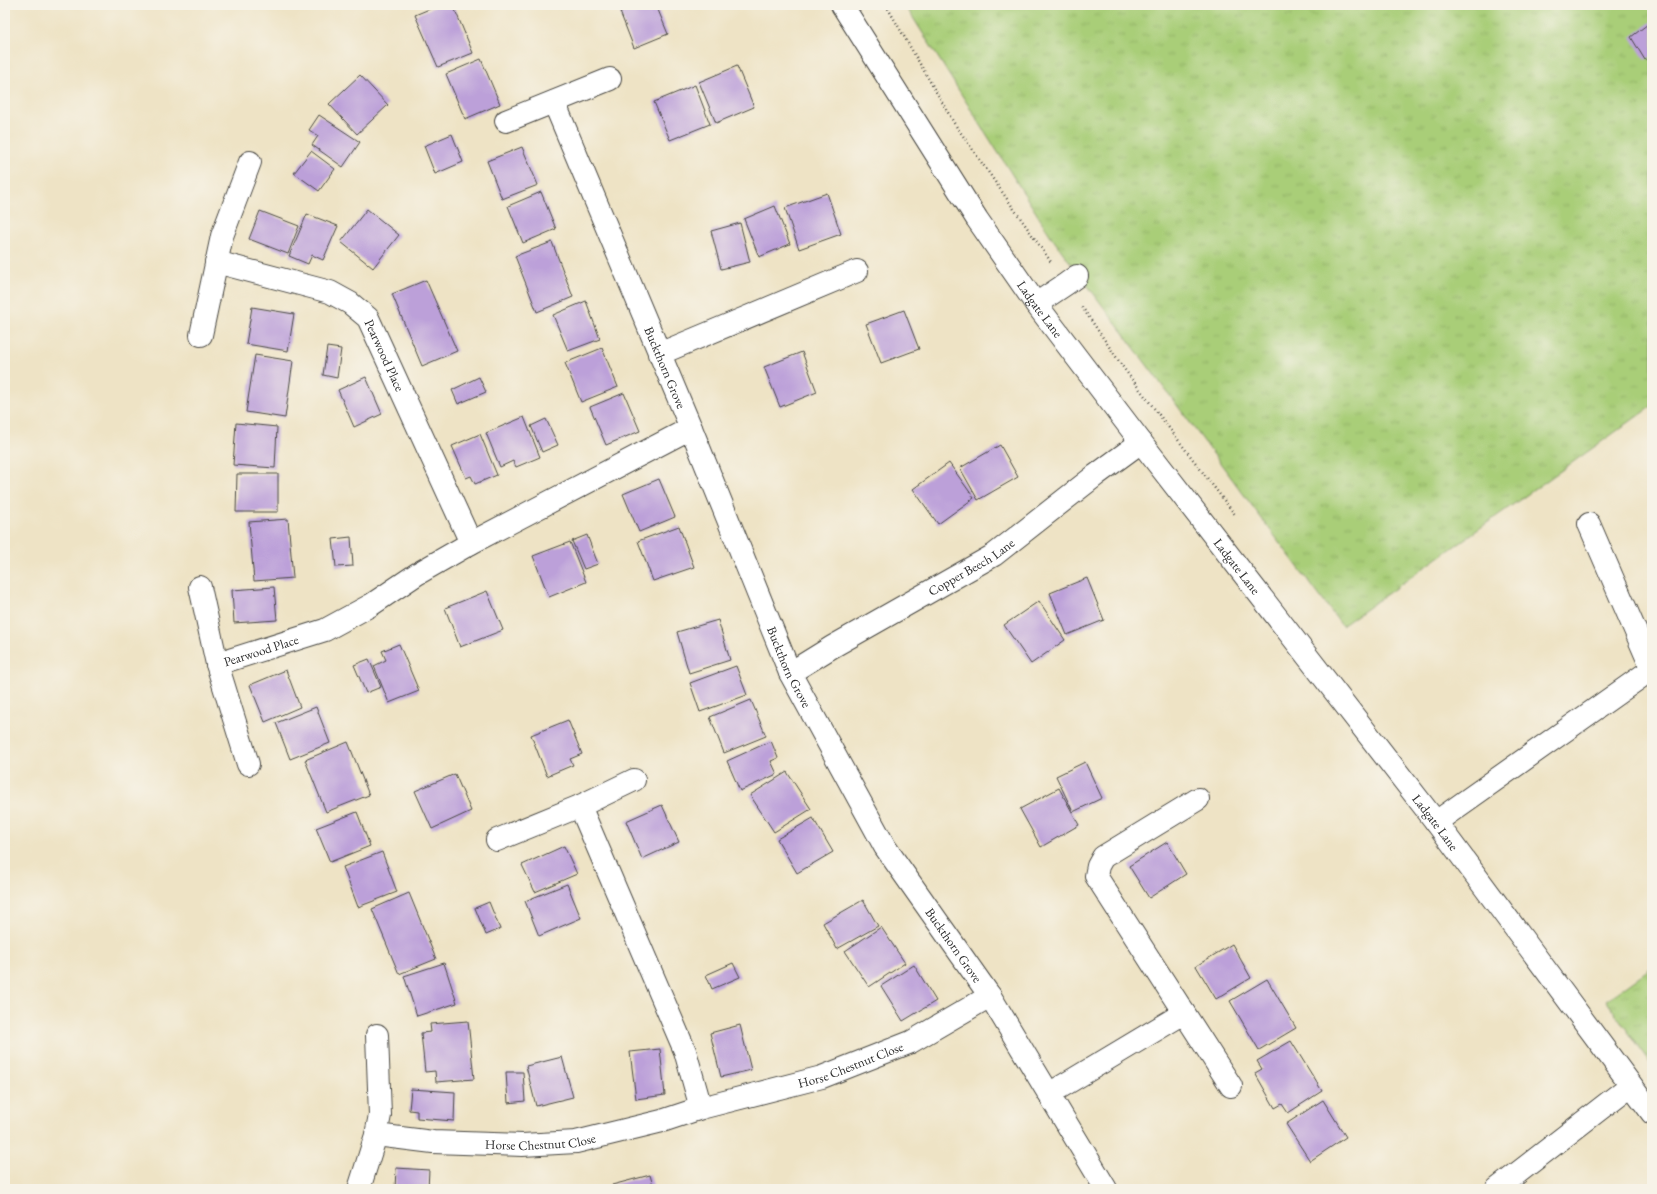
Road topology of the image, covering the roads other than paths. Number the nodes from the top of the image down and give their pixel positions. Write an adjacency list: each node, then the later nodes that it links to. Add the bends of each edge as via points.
1 (842, 5): 9 (street, Ladgate Lane, via 978,219)
2 (610, 80): 3 (street)
3 (554, 102): 4 (street); 11 (street, Buckthorn Grove)
4 (506, 121)
5 (250, 162): 6 (street, via 222,236)
6 (216, 262): 10 (street); 15 (street, Pearwood Place, via 330,292 350,303 368,318)
7 (857, 271): 11 (street)
8 (1072, 280): 9 (street)
9 (1036, 304): 13 (street, Ladgate Lane)
10 (201, 335)
11 (659, 354): 12 (street, Buckthorn Grove)
12 (691, 428): 15 (street, Pearwood Place); 18 (street, Buckthorn Grove)
13 (1141, 442): 18 (street, Copper Beech Lane, via 994,555); 23 (street, Ladgate Lane)
14 (1589, 524): 23 (street, via 1652,669)
15 (471, 543): 17 (street, Pearwood Place, via 417,574 371,605 325,630)
16 (200, 588): 17 (street, Pearwood Place)
17 (217, 664): 19 (street, Pearwood Place)
18 (790, 673): 25 (street, Buckthorn Grove, via 885,847)
19 (248, 764)
20 (634, 780): 22 (street)
21 (1198, 799): 26 (street, via 1103,856 1096,876)
22 (580, 806): 24 (street); 31 (street, via 685,1051)
23 (1436, 822): 28 (street, Ladgate Lane)
24 (497, 840)
25 (990, 996): 30 (street, Buckthorn Grove); 31 (street, Horse Chestnut Close, via 911,1042 822,1077)
26 (1184, 1013): 29 (street); 30 (street)
27 (377, 1035): 33 (street, via 380,1115)
28 (1631, 1085): 32 (street, Ladgate Lane); 36 (street)
29 (1232, 1086)
30 (1048, 1094): 35 (street, Buckthorn Grove)
31 (701, 1108): 33 (street, Horse Chestnut Close, via 662,1121 576,1142 515,1145 433,1142)
32 (1652, 1113)
33 (376, 1135): 34 (street)
34 (359, 1189)
35 (1106, 1189)
36 (1497, 1189)

